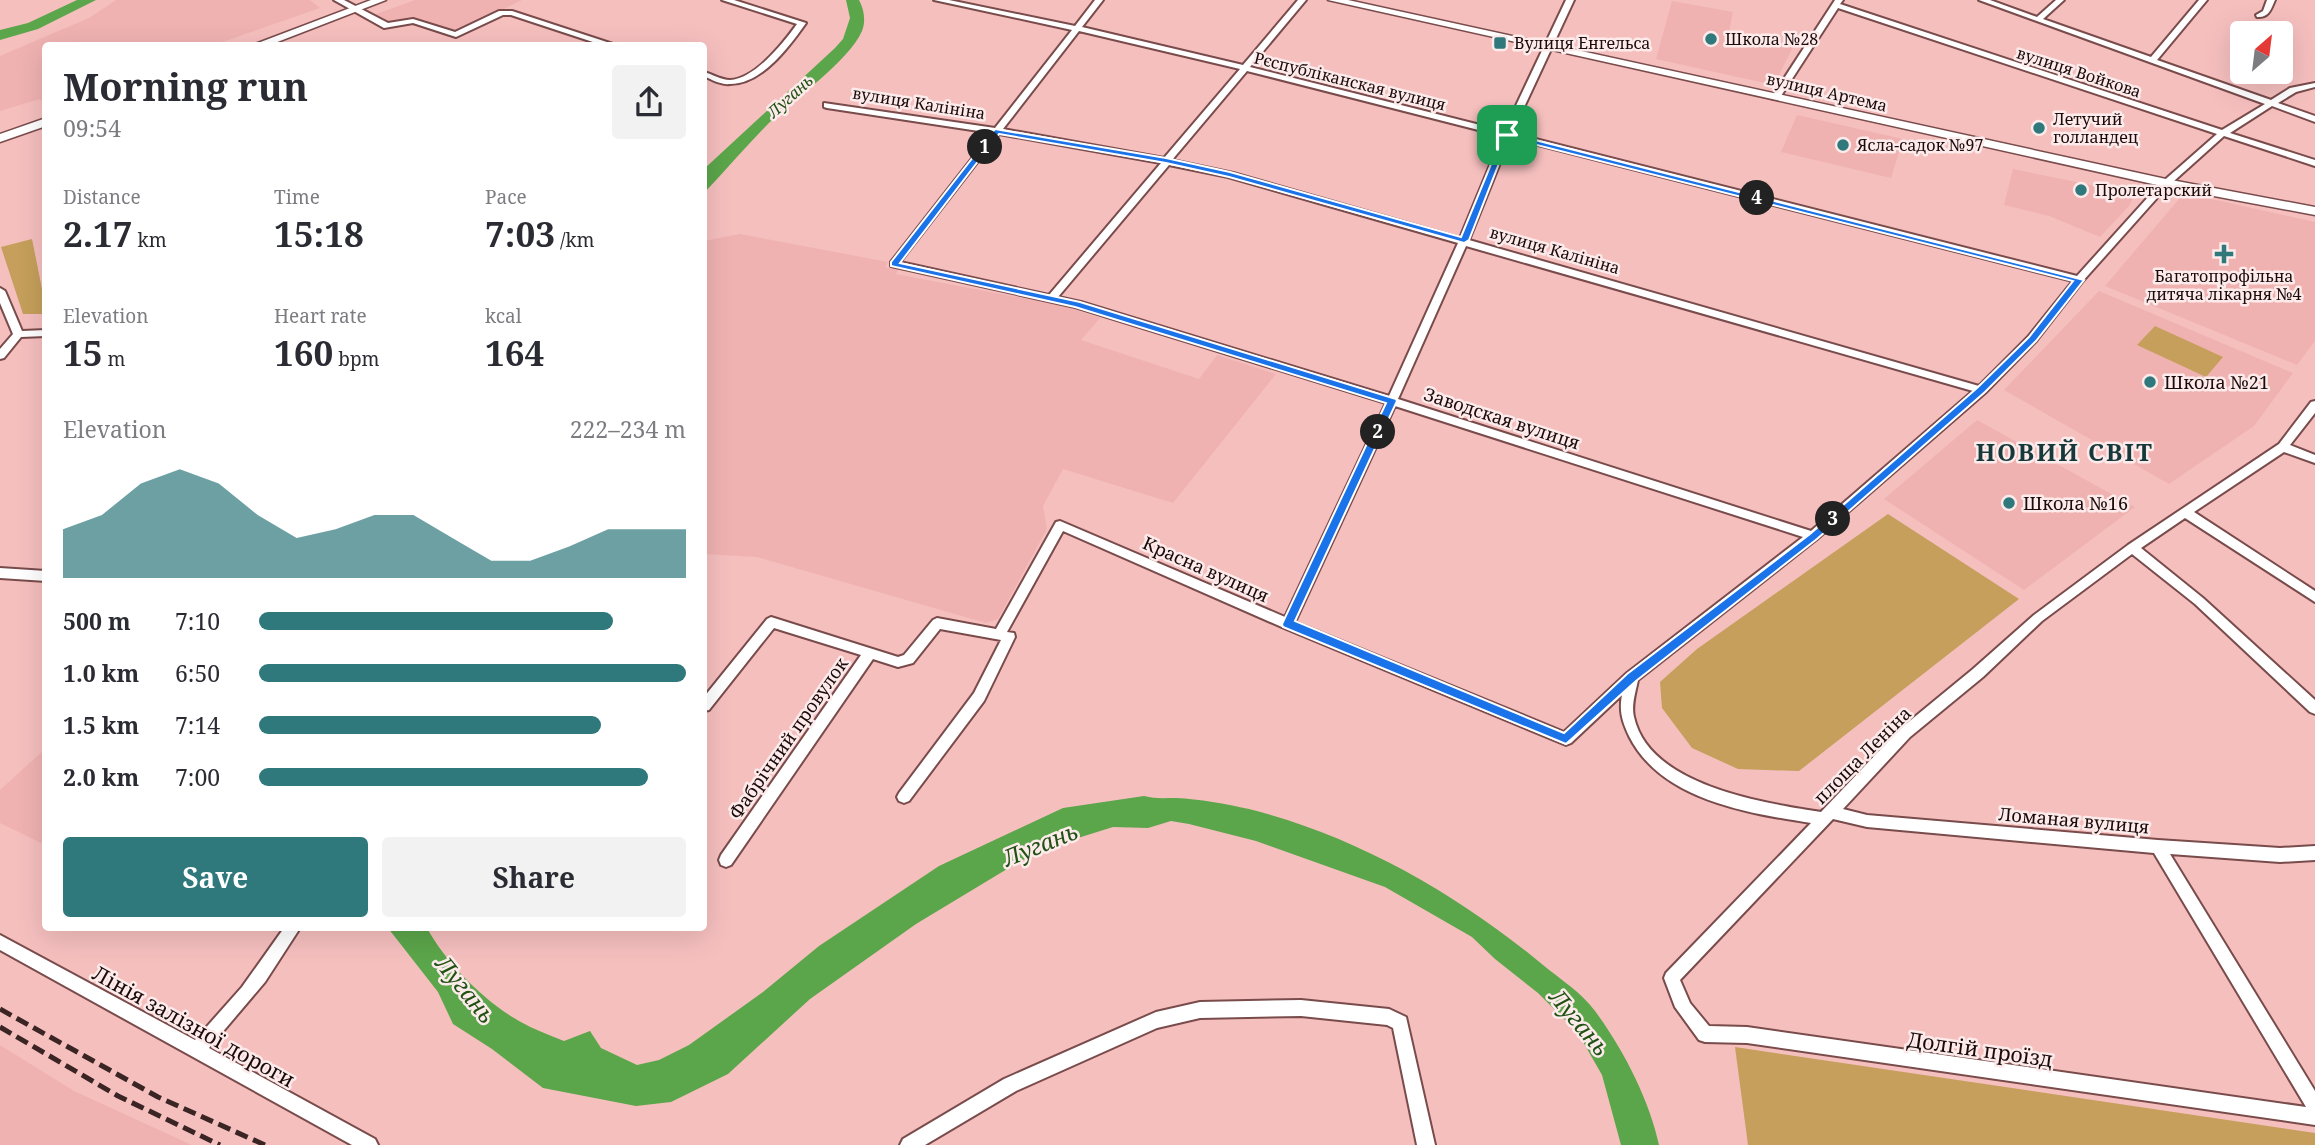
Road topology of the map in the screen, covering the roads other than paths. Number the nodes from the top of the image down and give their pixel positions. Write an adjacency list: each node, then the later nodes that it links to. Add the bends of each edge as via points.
1 (338, 0): 14 (street)
2 (381, 0): 14 (street)
3 (726, 0): 17 (street)
4 (938, 0): 18 (street, Рєспубліканская вулиця)
5 (1099, 0): 18 (street)
6 (1302, 0): 23 (street)
7 (1333, 0): 21 (street, вулиця Артема)
8 (1570, 0): 21 (street)
9 (1983, 0): 16 (street)
10 (2060, 0): 16 (street)
11 (2203, 0): 22 (street)
12 (2270, 0): 15 (street)
13 (1838, 2): 26 (street); 32 (street, вулиця Войкова)
14 (355, 9): 19 (street); 20 (street, via 387,26 412,21 456,35 502,13 512,13)
15 (2260, 15)
16 (2038, 20): 22 (street)
17 (802, 23): 24 (street, via 791,40 751,76 730,82)
18 (1076, 28): 23 (street, Рєспубліканская вулиця); 31 (street)
19 (266, 42)
20 (603, 42)
21 (1549, 48): 26 (street, вулиця Артема); 33 (street)
22 (2151, 61): 27 (street)
23 (1244, 68): 33 (street, Рєспубліканская вулиця); 35 (street)
24 (707, 75)
25 (2315, 85): 27 (street, via 2293,90)
26 (1776, 97): 37 (street, вулиця Артема)
27 (2268, 104): 29 (street); 32 (street)
28 (827, 105): 31 (street, вулиця Калініна)
29 (2315, 119)
30 (42, 123): 34 (street)
31 (997, 131): 35 (street, вулиця Калініна); 42 (street, Заводская вулиця, via 894,264)
32 (2223, 133): 36 (street, вулиця Войкова); 37 (street)
33 (1507, 135): 39 (street); 40 (street, Рєспубліканская вулиця)
34 (0, 138)
35 (1166, 160): 39 (street, вулиця Калініна); 42 (street)
36 (2315, 163)
37 (2166, 183): 38 (street, вулиця Артема); 40 (street)
38 (2315, 211)
39 (1464, 240): 46 (street, вулиця Калініна); 47 (street)
40 (2079, 280): 46 (street, via 2032,339)
41 (0, 291): 44 (street)
42 (1052, 298): 47 (street, Заводская вулиця)
43 (42, 333): 44 (street)
44 (18, 334): 45 (street)
45 (0, 356)
46 (1981, 390): 52 (street)
47 (1392, 401): 52 (street, Заводская вулиця); 57 (street)
48 (2315, 405): 49 (street, площа Леніна)
49 (2283, 447): 50 (street); 51 (street, площа Леніна)
50 (2315, 459)
51 (2185, 512): 53 (street, площа Леніна); 56 (street)
52 (1814, 537): 60 (street)
53 (2132, 548): 62 (street, via 2199,601); 64 (street, площа Леніна, via 2038,618 1905,733)
54 (0, 573): 55 (street)
55 (42, 576)
56 (2315, 597)
57 (1288, 624): 58 (street, Красна вулиця, via 1060,525); 60 (street, Красна вулиця, via 1566,739)
58 (999, 635): 59 (street, via 937,623 908,659 898,662); 63 (street, via 1009,637 979,697)
59 (870, 653): 61 (street, Фабрічний провулок, via 771,622); 67 (street, Фабрічний провулок)
60 (1632, 677): 64 (street, площа Леніна, via 1626,718 1663,771 1749,806)
61 (707, 702)
62 (2315, 708)
63 (904, 797)
64 (1828, 815): 65 (street, Ломаная вулиця); 72 (street, Долгій проїзд, via 1672,978 1686,1013 1705,1034 1747,1035)
65 (2158, 847): 66 (street, Ломаная вулиця); 71 (street)
66 (2315, 853)
67 (726, 860)
68 (290, 931): 70 (street, via 241,1003)
69 (0, 942): 70 (street, Лінія залізної дороги)
70 (196, 1051): 73 (street, Лінія залізної дороги)
71 (2315, 1107)
72 (2315, 1117)
73 (369, 1145)
74 (909, 1145): 75 (street, via 1010,1085 1156,1020 1200,1010 1301,1008 1390,1017 1400,1023)
75 (1426, 1145)

